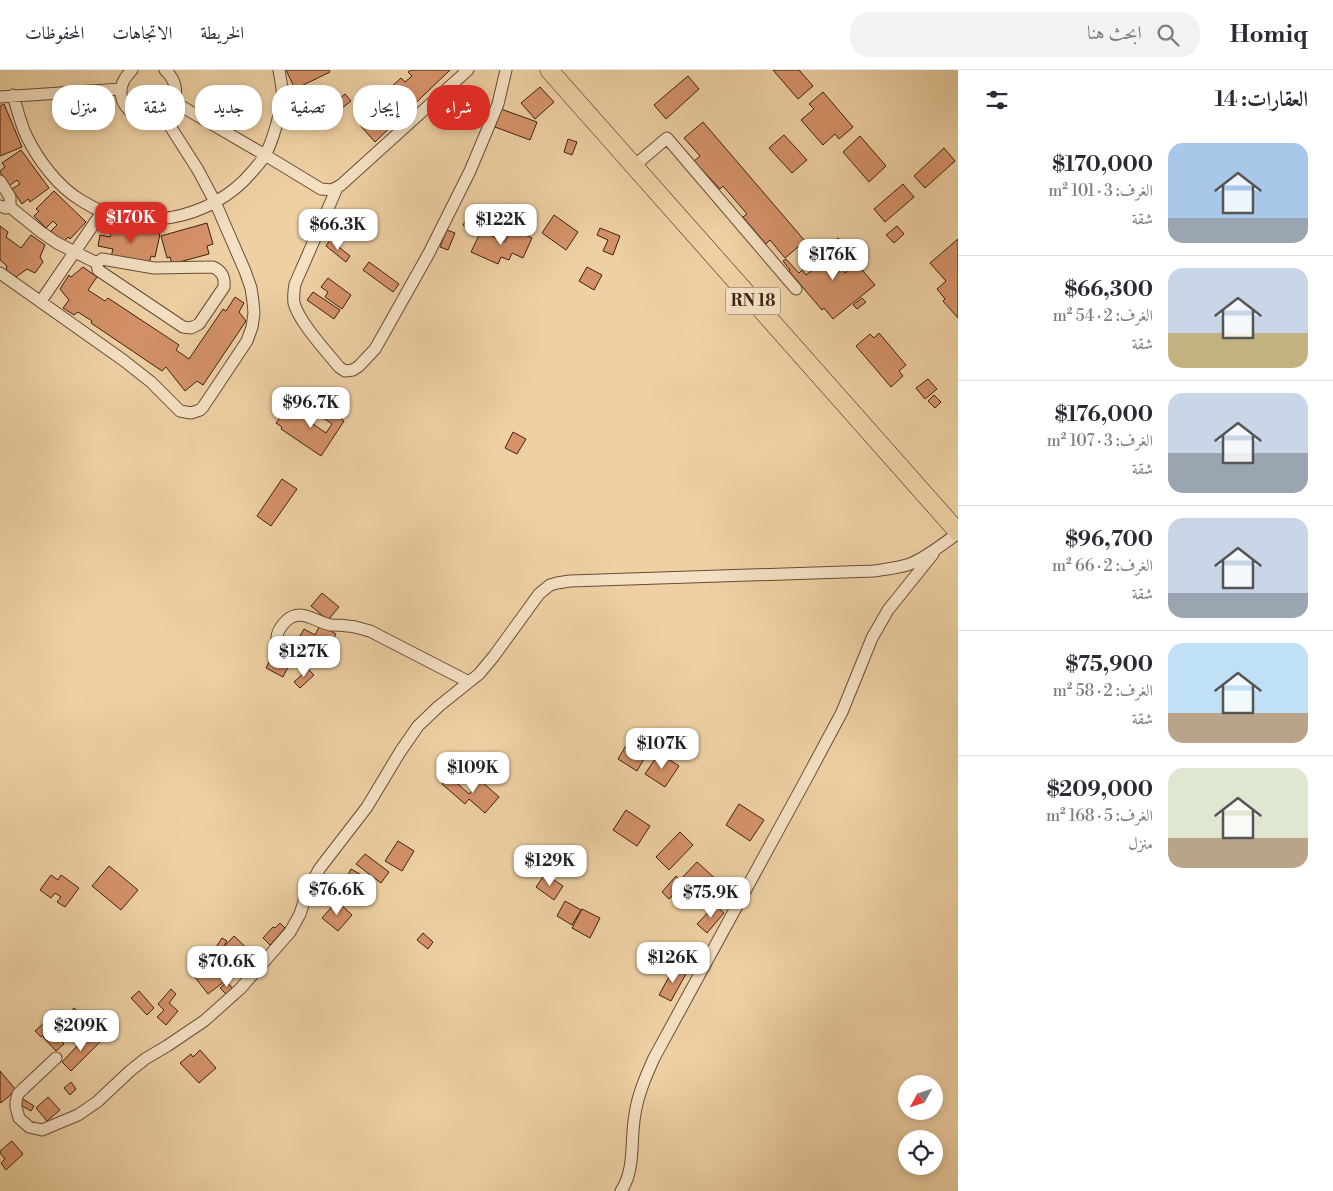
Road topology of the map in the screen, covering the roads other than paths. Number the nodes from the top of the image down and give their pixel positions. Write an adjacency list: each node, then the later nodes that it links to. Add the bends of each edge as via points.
1 (132, 70): 8 (street)
2 (279, 70): 14 (street, via 280,112)
3 (468, 70): 17 (street)
4 (506, 70): 17 (street, via 498,104 470,171 429,253 375,349 359,366 345,371 307,326 293,296 295,284)
5 (549, 70): 15 (main road, RN 18)
6 (169, 72): 7 (street)
7 (175, 85)
8 (121, 89): 9 (street); 11 (street)
9 (13, 95): 10 (street); 20 (street, via 26,136 50,171 64,187)
10 (0, 96)
11 (125, 106)
12 (185, 108): 14 (street)
13 (173, 130): 18 (street)
14 (265, 155): 17 (street, via 321,189); 18 (street, via 247,178)
15 (634, 166): 24 (street, via 667,138); 26 (main road, RN 18)
16 (0, 181): 19 (street, via 10,197 11,202)
17 (337, 188)
18 (215, 202): 20 (street, via 163,219 124,218); 25 (street, via 251,288 254,313 247,341 200,410 192,413 180,411 123,360)
19 (5, 206): 21 (street)
20 (102, 212): 21 (street)
21 (74, 253): 22 (street); 25 (street)
22 (97, 263): 22 (street, via 102,259 154,268 212,267 223,275 224,288 199,324 187,328 98,270)
23 (0, 273): 25 (street)
24 (796, 289)
25 (41, 302)
26 (958, 533): 27 (street)
27 (940, 546): 29 (street, via 912,563 874,571 556,583 539,594 494,656); 31 (street, via 888,610 872,638 837,720 800,792 654,1058 634,1116 629,1173)
28 (296, 656): 29 (street, via 281,646 277,634 282,625 293,616 300,615 370,631)
29 (469, 682): 30 (street, via 418,726 367,808 320,868 290,932 240,989 204,1020 137,1065 78,1115 42,1130 33,1129 19,1118 16,1107 18,1094)
30 (56, 1058)
31 (622, 1191)

